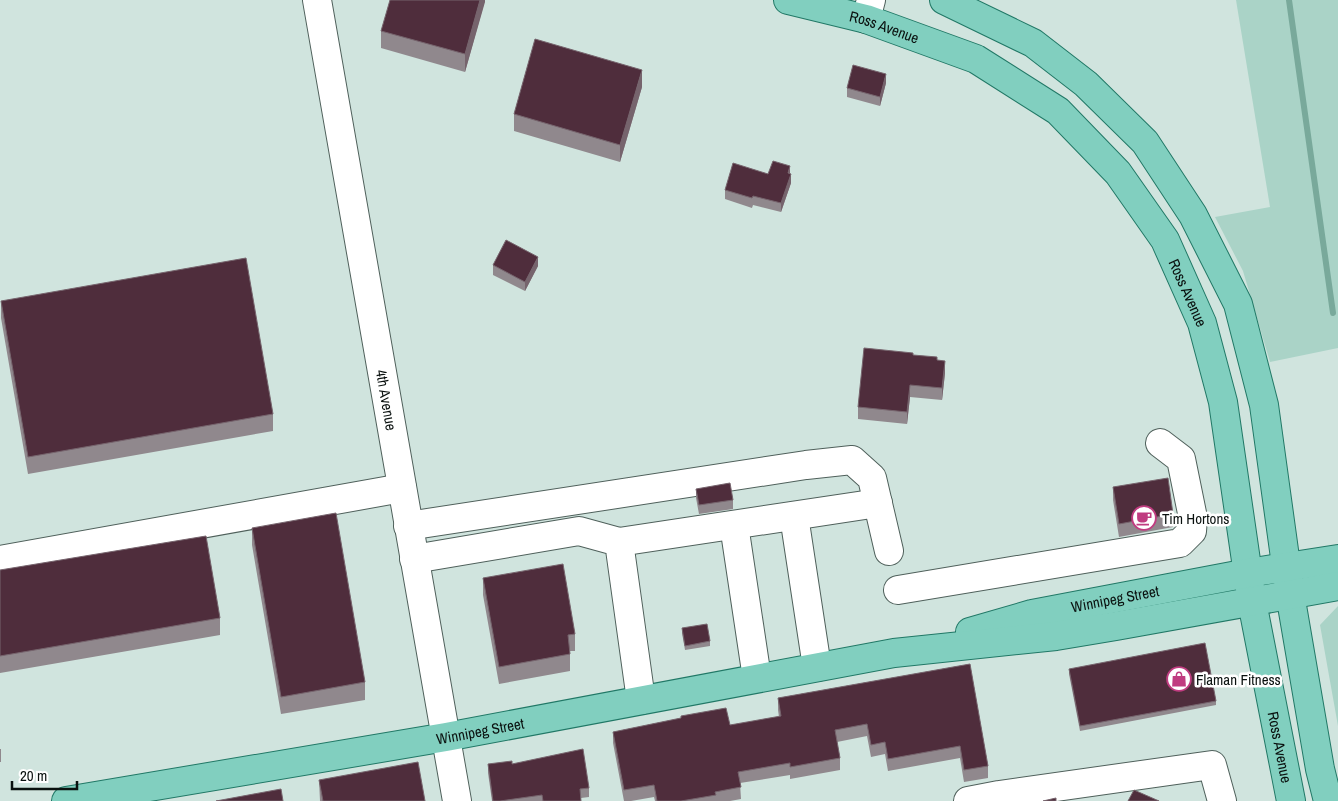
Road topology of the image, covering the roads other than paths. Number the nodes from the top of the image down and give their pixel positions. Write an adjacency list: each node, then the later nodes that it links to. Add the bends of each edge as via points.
1 (317, 0): 6 (street, 4th Avenue)
2 (788, 0): 4 (main road, Ross Avenue)
3 (944, 0): 17 (main road, via 1033,43 1086,84 1145,142 1193,215 1238,304 1264,405)
4 (868, 9): 16 (main road, Ross Avenue, via 976,59 1058,111 1118,173 1164,240 1202,323 1223,402)
5 (1160, 443): 19 (street, via 1181,459 1193,518 1192,531 1180,543 1088,558 1064,544 987,558 957,580)
6 (402, 488): 10 (street, 4th Avenue); 15 (street)
7 (878, 503): 8 (street); 10 (street, via 872,478 852,460); 12 (street)
8 (794, 516): 9 (street); 22 (street)
9 (734, 525): 11 (street); 23 (street)
10 (408, 526): 13 (street, 4th Avenue)
11 (618, 542): 13 (street, via 579,531); 24 (street)
12 (889, 552)
13 (414, 559): 25 (street, 4th Avenue)
14 (1338, 559): 17 (main road, Winnipeg Street)
15 (0, 560)
16 (1248, 573): 17 (main road, Winnipeg Street); 20 (main road, Ross Avenue); 21 (main road, Winnipeg Street, via 1032,614)
17 (1288, 581): 18 (main road, Winnipeg Street); 20 (main road, Winnipeg Street); 32 (main road)
18 (1338, 586)
19 (898, 590)
20 (1252, 602): 21 (main road, Winnipeg Street, via 1056,636); 31 (main road, Ross Avenue)
21 (894, 653): 22 (main road, Winnipeg Street)
22 (817, 667): 23 (main road, Winnipeg Street)
23 (757, 678): 24 (main road, Winnipeg Street)
24 (641, 700): 25 (main road, Winnipeg Street)
25 (446, 737): 27 (main road, Winnipeg Street); 28 (street, 4th Avenue)
26 (1000, 798): 29 (street); 30 (street, via 1212,765)
27 (66, 801)
28 (456, 801)
29 (968, 801)
30 (1222, 801)
31 (1291, 801)
32 (1328, 801)

